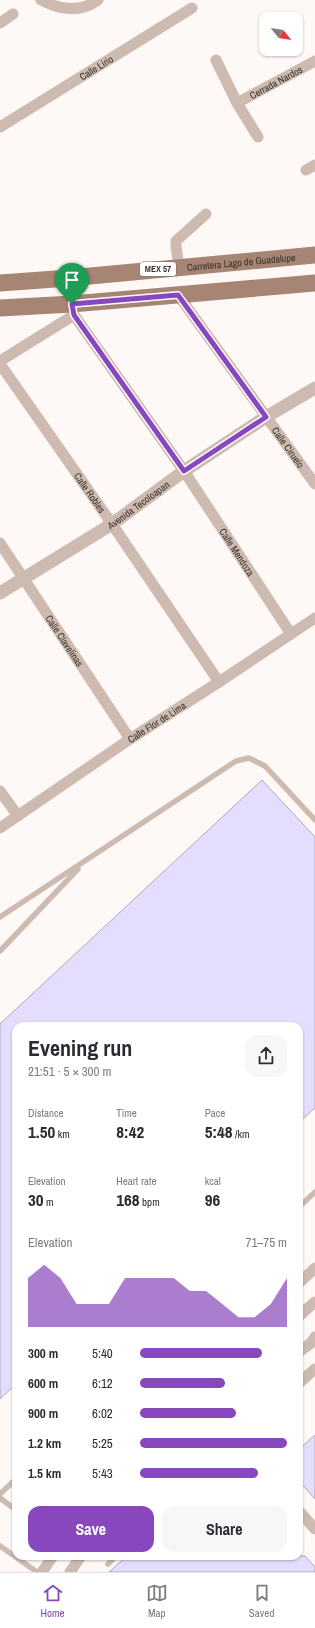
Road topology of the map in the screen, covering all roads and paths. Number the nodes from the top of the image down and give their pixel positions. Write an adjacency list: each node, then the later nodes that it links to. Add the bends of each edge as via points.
1 (41, 0): 2 (street, via 60,8 75,9 82,9)
2 (98, 0)
3 (192, 8): 9 (street, Calle Lirio)
4 (13, 14): 5 (street)
5 (0, 23)
6 (216, 60): 8 (street)
7 (315, 61): 8 (street, Cerrada Nardos)
8 (242, 100): 10 (street)
9 (0, 127)
10 (258, 137)
11 (206, 214): 13 (street, via 176,241)
12 (315, 255): 13 (main road, Carretera Lago de Guadalupe / MEX 57)
13 (179, 267): 14 (main road, Carretera Lago de Guadalupe / MEX 57)
14 (70, 278): 16 (main road, Carretera Lago de Guadalupe / MEX 57); 19 (street)
15 (315, 282): 17 (main road)
16 (0, 283)
17 (178, 295): 19 (main road); 23 (street, Calle Ciruelo)
18 (0, 308): 19 (main road)
19 (73, 309): 20 (street); 24 (street, Calle Mendoza)
20 (0, 361)
21 (0, 364): 26 (street, Calle Robles)
22 (315, 388): 23 (street, Avenida Tecoloapan)
23 (266, 417): 24 (street, Avenida Tecoloapan); 25 (street, Calle Ciruelo)
24 (184, 471): 26 (street, Avenida Tecoloapan); 31 (street, Calle Mendoza)
25 (315, 484)
26 (112, 524): 28 (street, Avenida Tecoloapan); 32 (street, Calle Robles)
27 (0, 543): 28 (street, Calle Clavelinas)
28 (23, 578): 29 (street, Avenida Tecoloapan); 33 (street, Calle Clavelinas)
29 (0, 593)
30 (315, 618): 31 (street, Calle Flor de Lima)
31 (291, 634): 32 (street, Calle Flor de Lima)
32 (219, 682): 33 (street, Calle Flor de Lima)
33 (130, 738): 35 (street, Calle Flor de Lima)
34 (0, 791): 35 (street)
35 (18, 816): 37 (street, Calle Flor de Lima)
36 (315, 820): 38 (lane, via 265,766 249,758 236,761)
37 (0, 828)
38 (85, 861): 39 (lane); 40 (lane)
39 (0, 917)
40 (0, 951)
41 (315, 1192): 42 (lane)
42 (303, 1204)
43 (315, 1268): 44 (street)
44 (303, 1279)
45 (315, 1302): 46 (street)
46 (303, 1312)
47 (315, 1337): 48 (street)
48 (303, 1349)
49 (315, 1369): 50 (street)
50 (303, 1380)
51 (12, 1483): 52 (lane)
52 (0, 1494)
53 (0, 1498): 54 (lane)
54 (12, 1507)
55 (303, 1516): 56 (street)
56 (315, 1529)
57 (0, 1546): 58 (lane)
58 (12, 1554)
59 (20, 1560): 65 (lane)
60 (50, 1560): 66 (street)
61 (79, 1560): 64 (street)
62 (112, 1560): 63 (lane)
63 (108, 1564)
64 (74, 1570)
65 (37, 1572)
66 (42, 1572)

